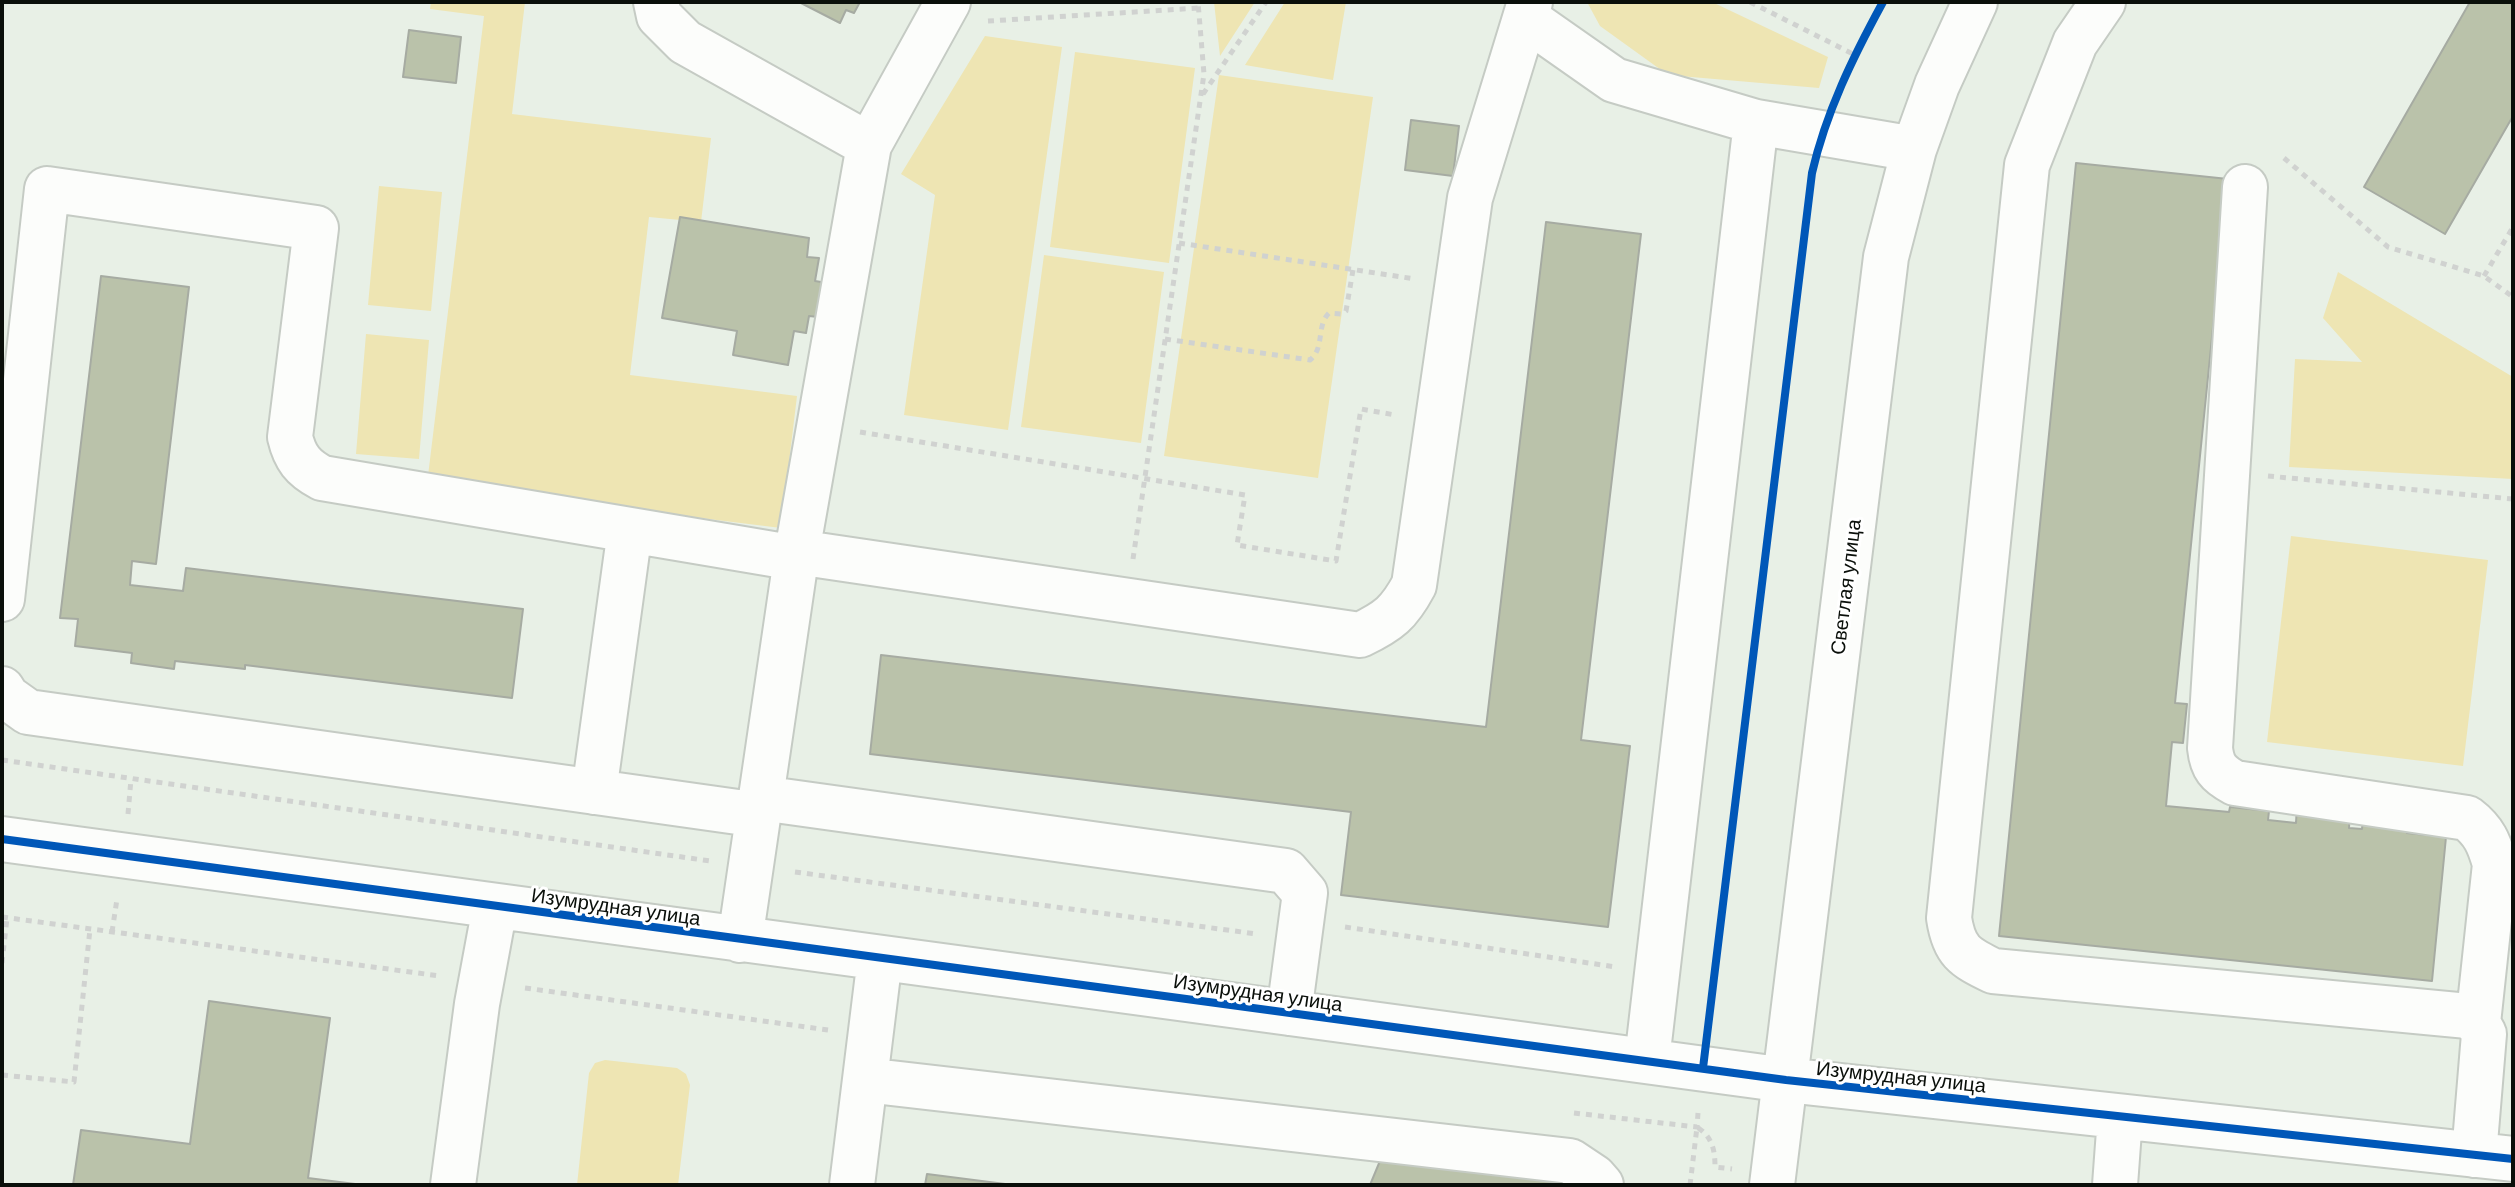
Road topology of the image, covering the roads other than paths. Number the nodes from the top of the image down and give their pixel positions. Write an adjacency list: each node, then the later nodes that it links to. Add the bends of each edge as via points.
1 (656, 2): 7 (street, via 659,16 685,42)
2 (1975, 2): 8 (street, Светлая улица)
3 (2103, 2): 21 (street, via 2075,43 2027,165 1949,918 1952,939 1966,958 1993,971 2454,1014 2468,1016)
4 (1528, 10): 6 (street, via 1614,80); 11 (street, via 1470,198 1414,585 1386,623 1360,635)
5 (942, 13): 7 (street)
6 (1756, 122): 8 (street); 22 (street)
7 (869, 145): 11 (street)
8 (1914, 149): 24 (street, Светлая улица, via 1886,257)
9 (2245, 187): 21 (street, via 2212,764 2235,783 2467,818 2479,827 2495,864)
10 (630, 530): 11 (street); 12 (street, via 322,478 305,469 290,437 316,228 47,189); 14 (street)
11 (796, 555): 15 (street)
12 (2, 599)
13 (2, 689): 14 (street, via 28,712)
14 (594, 792): 15 (street)
15 (760, 806): 18 (street); 20 (street, via 1286,871 1305,893)
16 (2, 839): 17 (street, Изумрудная улица)
17 (495, 907): 18 (street, Изумрудная улица); 27 (street)
18 (740, 940): 19 (street, Изумрудная улица)
19 (880, 958): 20 (street, Изумрудная улица); 23 (street)
20 (1289, 1013): 22 (street, Изумрудная улица)
21 (2492, 1032): 26 (street)
22 (1647, 1060): 24 (street, Изумрудная улица)
23 (865, 1080): 28 (street); 29 (street, via 1570,1161)
24 (1786, 1080): 25 (street, Изумрудная улица); 30 (street, Светлая улица)
25 (2120, 1117): 26 (street, Изумрудная улица); 31 (street)
26 (2493, 1157)
27 (453, 1185)
28 (852, 1185)
29 (1601, 1185)
30 (1772, 1185)
31 (2115, 1185)

